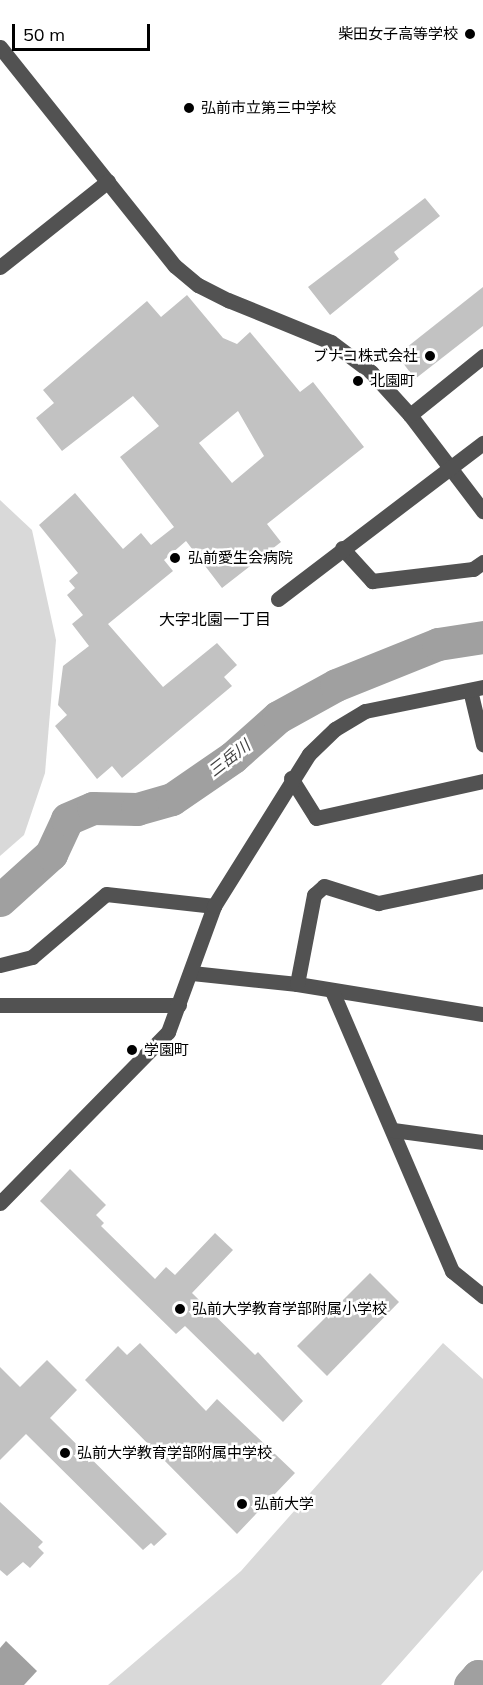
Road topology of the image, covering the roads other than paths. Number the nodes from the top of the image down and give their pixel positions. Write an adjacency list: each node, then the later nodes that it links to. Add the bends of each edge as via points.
1 (0, 47): 2 (street)
2 (108, 181): 3 (street); 5 (street, via 176,266 198,285 331,342 371,372)
3 (0, 267)
4 (483, 356): 5 (street)
5 (410, 415): 7 (street)
6 (483, 443): 7 (street)
7 (450, 468): 8 (street); 9 (street)
8 (483, 512)
9 (342, 548): 10 (street, via 372,581 473,569); 11 (street)
10 (483, 562)
11 (278, 599)
12 (477, 688): 13 (street); 14 (street, via 365,711 335,729)
13 (483, 744)
14 (291, 778): 15 (street, via 316,818); 17 (street)
15 (483, 781)
16 (483, 881): 20 (street, via 378,903 324,886 314,895)
17 (214, 906): 18 (street, via 106,894 32,957); 19 (street)
18 (0, 965)
19 (192, 973): 20 (street); 23 (street)
20 (297, 984): 21 (street)
21 (332, 991): 24 (street); 25 (street)
22 (0, 1005): 23 (street)
23 (179, 1005): 27 (street, via 168,1032)
24 (483, 1014)
25 (393, 1130): 26 (street); 28 (street, via 452,1271)
26 (483, 1142)
27 (0, 1203)
28 (483, 1296)

